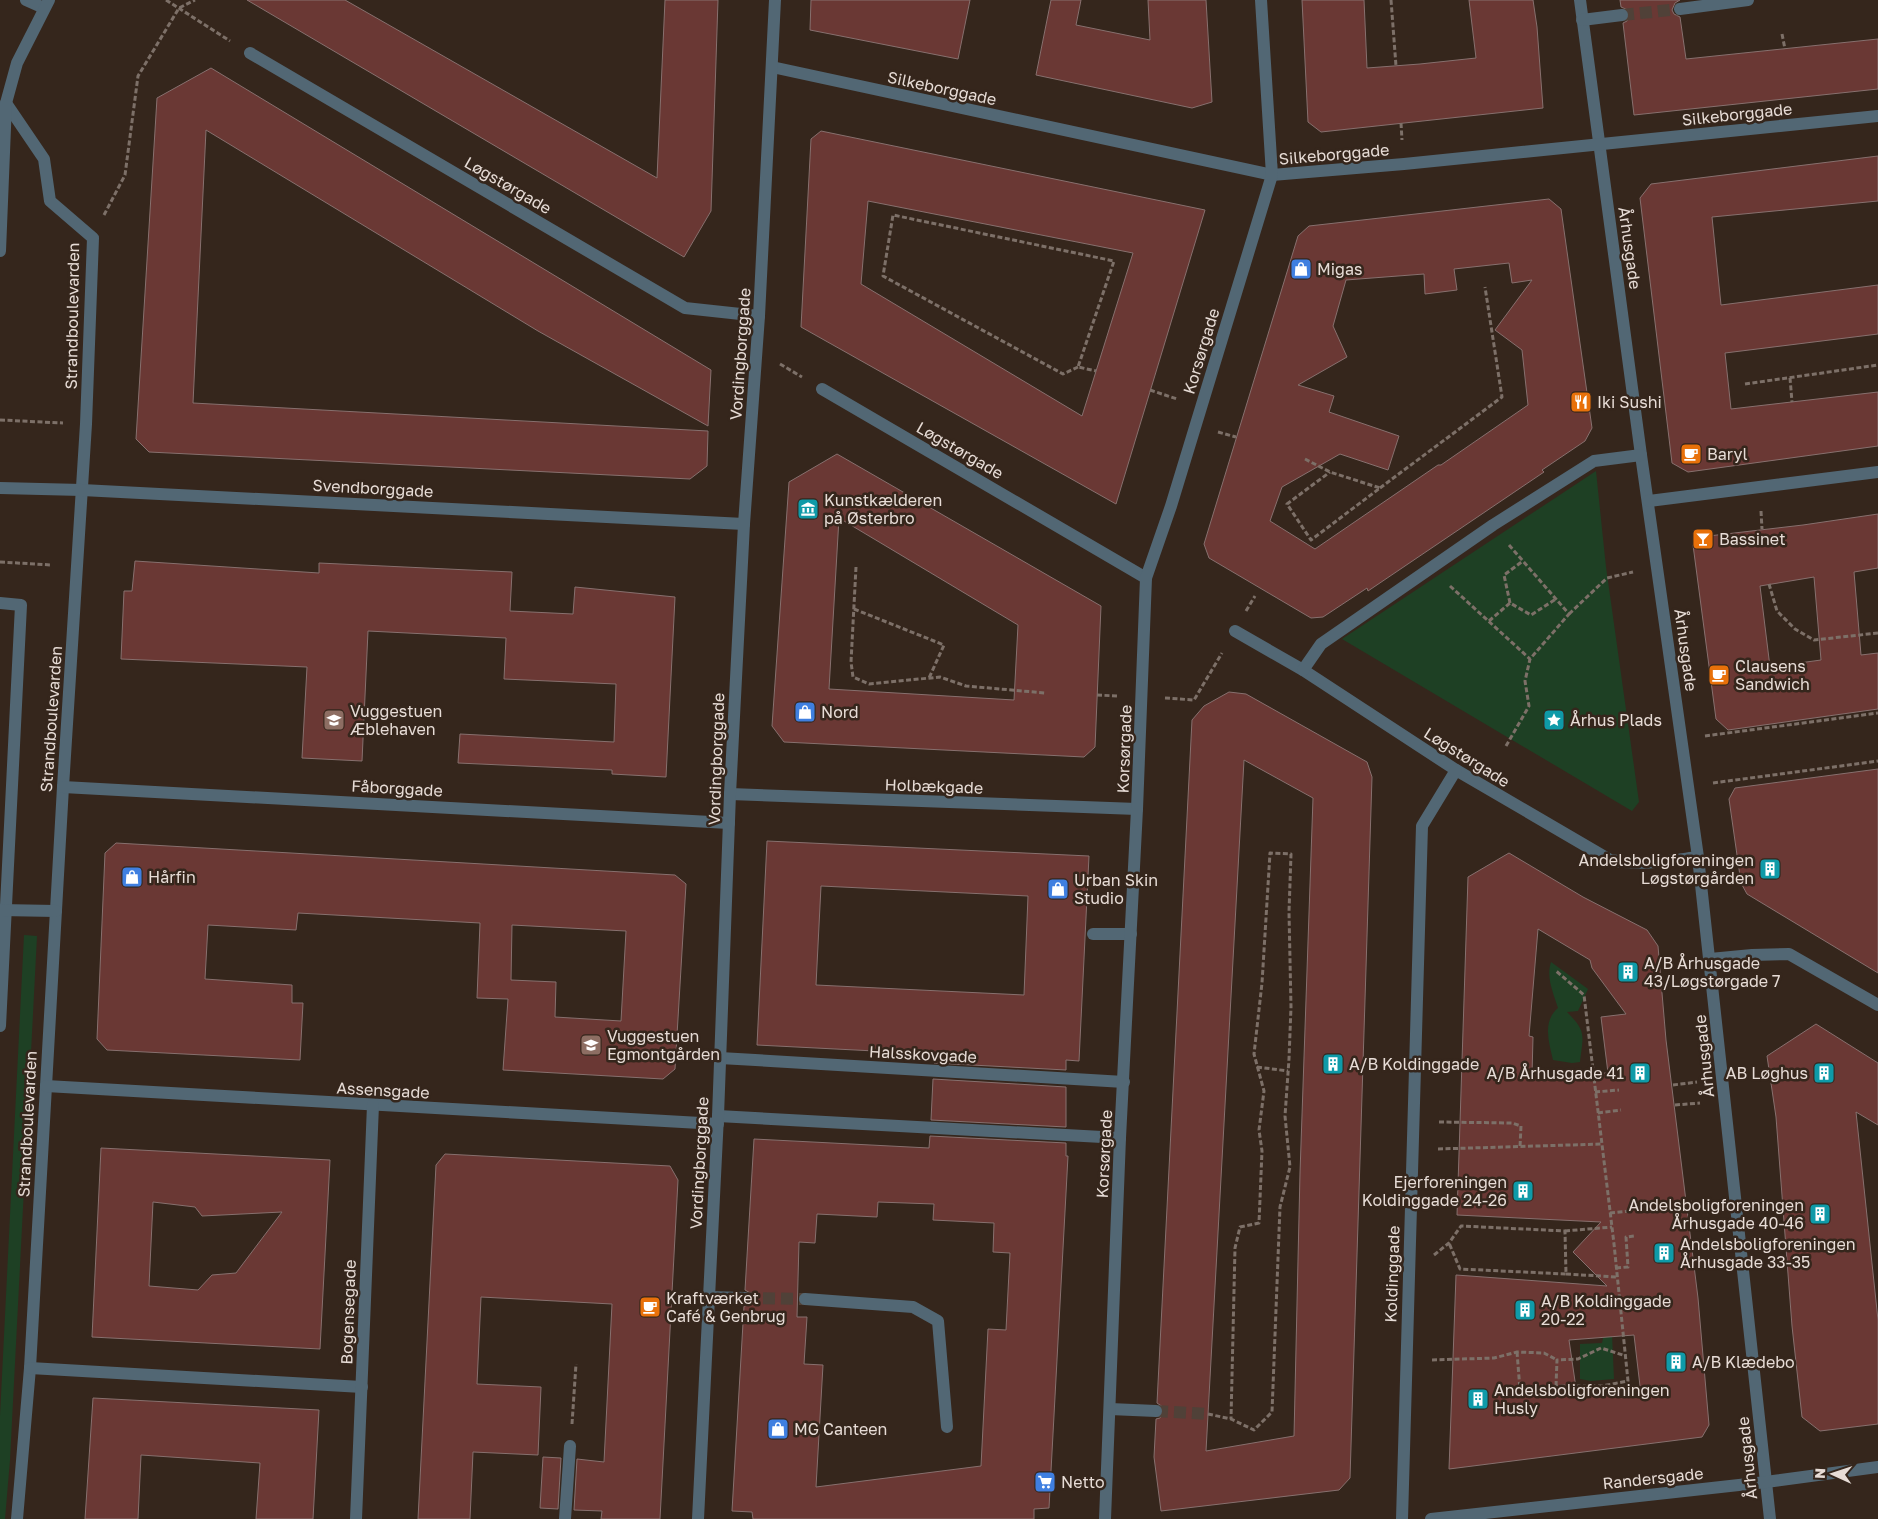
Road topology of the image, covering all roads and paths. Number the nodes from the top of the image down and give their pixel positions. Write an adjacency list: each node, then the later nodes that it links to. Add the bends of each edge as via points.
1 (26, 0): 9 (street)
2 (166, 0): 10 (path)
3 (195, 0): 10 (path)
4 (775, 0): 18 (street, Vordingborggade)
5 (1261, 0): 22 (street, Korsørgade)
6 (1391, 0): 17 (path)
7 (1580, 0): 13 (street, Århusgade)
8 (1748, 0): 11 (street)
9 (46, 4): 19 (street, via 17,63)
10 (179, 8): 16 (path); 23 (path, via 138,76 125,175)
11 (1680, 9)
12 (1622, 15): 13 (street)
13 (1582, 20): 21 (street, Århusgade)
14 (1782, 34): 15 (path)
15 (1785, 49)
16 (250, 53): 26 (street, Løgstørgade, via 685,308)
17 (1396, 66)
18 (772, 68): 22 (street, Silkeborggade); 26 (street, Vordingborggade)
19 (6, 103): 23 (street, Strandboulevarden, via 44,159 50,201); 24 (street)
20 (1878, 116): 21 (street, Silkeborggade)
21 (1599, 145): 22 (street, Silkeborggade); 37 (street, Århusgade)
22 (1272, 175): 52 (street, Korsørgade, via 1172,506)
23 (93, 238): 36 (street, Strandboulevarden)
24 (0, 251)
25 (1485, 287): 42 (path, via 1502,397)
26 (760, 316): 27 (street, Vordingborggade)
27 (757, 350): 33 (path); 45 (street, Vordingborggade)
28 (1878, 365): 31 (path)
29 (1078, 367): 29 (path, via 1114,261 893,215 883,276 1063,374); 30 (path)
30 (1096, 371)
31 (1790, 378): 32 (path); 34 (path)
32 (1745, 384)
33 (822, 389): 52 (street, Løgstørgade)
34 (1792, 402)
35 (0, 420): 36 (path)
36 (86, 424): 43 (street, Strandboulevarden)
37 (1641, 454): 44 (street, Århusgade); 46 (street, via 1594,461)
38 (1305, 459): 39 (path)
39 (1330, 472): 42 (path); 42 (path, via 1287,504 1311,540)
40 (1878, 472): 44 (street)
41 (0, 488): 43 (street, Svendborggade)
42 (1380, 488)
43 (82, 490): 45 (street, Svendborggade); 49 (street, Strandboulevarden)
44 (1648, 501): 51 (street, Århusgade)
45 (744, 524): 77 (street, Vordingborggade)
46 (1493, 525): 47 (path); 65 (street, via 1321,644)
47 (1523, 561): 56 (path); 58 (path, via 1504,575)
48 (0, 562): 49 (path)
49 (77, 566): 76 (street, Strandboulevarden)
50 (856, 567): 59 (path)
51 (1658, 569): 60 (path, via 1607,578); 71 (street, Århusgade)
52 (1146, 578): 69 (street, Korsørgade)
53 (1769, 584): 63 (path, via 1777,611 1795,629 1814,640)
54 (1449, 585): 61 (path)
55 (1255, 596): 62 (path)
56 (1556, 599): 58 (path, via 1531,615); 60 (path)
57 (0, 603): 81 (street, via 22,605)
58 (1510, 603): 61 (path)
59 (854, 609): 66 (path, via 944,644); 66 (path, via 850,662 853,677 870,684)
60 (1569, 614): 64 (path)
61 (1489, 622): 64 (path)
62 (1234, 631): 65 (street, Løgstørgade); 69 (path, via 1194,700)
63 (1878, 633)
64 (1530, 659): 72 (path, via 1525,681 1529,706)
65 (1303, 670): 74 (street, Løgstørgade)
66 (929, 678): 67 (path, via 940,677 966,686)
67 (1045, 693)
68 (1097, 695): 69 (path)
69 (1142, 697): 78 (street, Korsørgade)
70 (1878, 713): 71 (path)
71 (1682, 740): 75 (street, Århusgade)
72 (1506, 746)
73 (1878, 761): 75 (path)
74 (1456, 770): 80 (street, Løgstørgade, via 1610,860 1646,864); 113 (street, Koldinggade, via 1422,826)
75 (1688, 786): 80 (street, Århusgade)
76 (63, 787): 79 (street, Fåborggade); 82 (street, Strandboulevarden)
77 (730, 794): 78 (street, Holbækgade); 79 (street, Vordingborggade)
78 (1137, 809): 84 (street, Korsørgade)
79 (729, 822): 89 (street, Vordingborggade)
80 (1698, 857): 85 (street, Århusgade)
81 (3, 910): 82 (street); 88 (street)
82 (56, 910): 93 (street, Strandboulevarden)
83 (1093, 934): 84 (street)
84 (1131, 934): 92 (street, Korsørgade)
85 (1710, 959): 87 (street, via 1789,954); 133 (street, Århusgade)
86 (1555, 970): 95 (path, via 1584,995)
87 (1878, 1005)
88 (0, 1026)
89 (720, 1058): 92 (street, Halsskovgade); 99 (street, Vordingborggade)
90 (1257, 1067): 91 (path); 91 (path, via 1254,1054 1270,853 1291,854); 129 (path, via 1264,1092 1259,1130 1262,1151 1259,1223 1240,1228 1235,1248)
91 (1288, 1071): 129 (path, via 1285,1116 1290,1167 1280,1207 1272,1412 1254,1430)
92 (1124, 1082): 101 (street, Korsørgade)
93 (46, 1086): 96 (street, Assensgade); 123 (street, Strandboulevarden)
94 (1619, 1090): 95 (path)
95 (1595, 1092): 98 (path)
96 (373, 1105): 99 (street, Assensgade); 125 (street, Bogensegade)
97 (1621, 1110): 98 (path)
98 (1598, 1113): 102 (path)
99 (718, 1120): 101 (street); 115 (street, Vordingborggade)
100 (1456, 1122): 103 (path, via 1521,1126)
101 (1120, 1138): 126 (street, Korsørgade)
102 (1602, 1144): 103 (path); 106 (path)
103 (1520, 1146): 104 (path)
104 (1455, 1148)
105 (1630, 1211): 106 (path)
106 (1610, 1213): 107 (path)
107 (1612, 1227): 108 (path); 111 (path)
108 (1565, 1231): 110 (path, via 1461,1226); 112 (path)
109 (1634, 1236): 111 (path, via 1626,1237 1628,1267)
110 (1449, 1244): 112 (path, via 1460,1269); 113 (path)
111 (1616, 1268): 114 (path)
112 (1566, 1274): 114 (path)
113 (1408, 1275): 139 (street, Koldinggade)
114 (1617, 1277): 119 (path)
115 (709, 1297): 116 (street); 137 (street, Vordingborggade)
116 (745, 1298)
117 (805, 1299): 130 (street, via 913,1307 938,1321)
118 (1517, 1352): 120 (path, via 1544,1353); 121 (path, via 1494,1358); 124 (path, via 1520,1390 1549,1394)
119 (1626, 1356): 120 (path, via 1601,1348 1578,1360); 124 (path, via 1628,1382 1602,1386)
120 (1557, 1360): 124 (path)
121 (1450, 1361)
122 (576, 1364): 131 (path)
123 (30, 1368): 125 (street); 134 (street, Strandboulevarden)
124 (1556, 1386)
125 (362, 1387): 135 (street, Bogensegade)
126 (1110, 1409): 127 (street); 138 (street, Korsørgade)
127 (1156, 1411)
128 (1208, 1414): 129 (path)
129 (1231, 1419)
130 (947, 1427)
131 (570, 1446): 136 (street)
132 (1878, 1467): 133 (street, Randersgade)
133 (1766, 1482): 140 (street, Randersgade); 141 (street, Århusgade)
134 (17, 1519)
135 (356, 1519)
136 (566, 1519)
137 (698, 1519)
138 (1106, 1519)
139 (1402, 1519)
140 (1431, 1519)
141 (1770, 1519)

